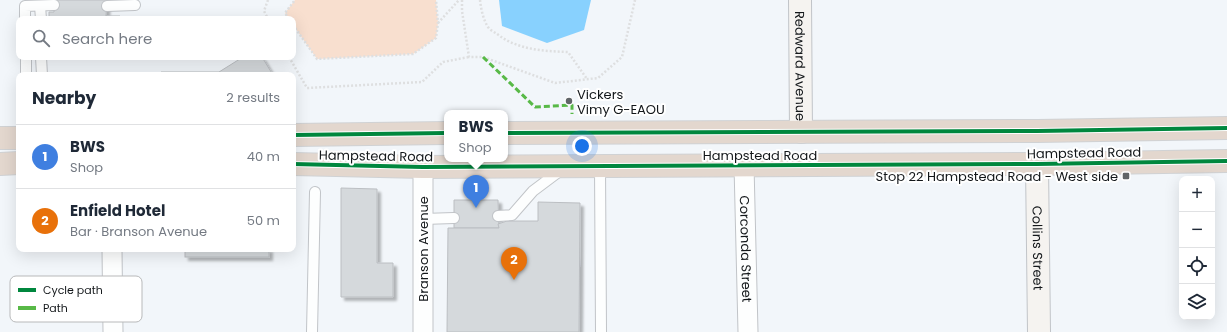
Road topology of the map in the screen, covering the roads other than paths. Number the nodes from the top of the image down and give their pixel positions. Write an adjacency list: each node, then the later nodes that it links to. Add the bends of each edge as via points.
1 (800, 0): 15 (street, Redward Avenue)
2 (54, 5): 3 (lane)
3 (40, 6): 6 (lane, via 25,6); 7 (lane)
4 (106, 6): 5 (lane)
5 (135, 6)
6 (25, 16)
7 (40, 16)
8 (26, 60): 10 (lane)
9 (41, 60): 11 (lane)
10 (26, 72)
11 (42, 72)
12 (1227, 128): 13 (highway, Hampstead Road)
13 (1037, 131): 15 (highway, Hampstead Road); 26 (highway)
14 (743, 132): 15 (highway, Hampstead Road); 18 (highway, Hampstead Road); 27 (highway)
15 (800, 132): 28 (highway)
16 (423, 133): 17 (highway, Hampstead Road); 19 (highway, Hampstead Road); 31 (highway)
17 (444, 133)
18 (508, 133)
19 (296, 135)
20 (0, 138): 21 (highway)
21 (16, 138)
22 (1227, 161): 26 (highway, Hampstead Road)
23 (16, 163): 24 (highway)
24 (0, 164)
25 (296, 164): 31 (highway, Hampstead Road)
26 (1038, 164): 28 (highway, Hampstead Road); 44 (street, Collins Street)
27 (744, 165): 28 (highway, Hampstead Road); 30 (highway, Hampstead Road); 43 (street, Corconda Street)
28 (801, 165)
29 (566, 166): 30 (highway, Hampstead Road); 31 (highway, Hampstead Road); 33 (lane, via 534,191 512,215)
30 (600, 166): 42 (lane)
31 (423, 167): 35 (street, Branson Avenue)
32 (315, 192): 40 (lane)
33 (498, 216)
34 (454, 218): 35 (lane)
35 (423, 219): 41 (street, Branson Avenue)
36 (112, 252): 37 (street)
37 (112, 276)
38 (113, 322): 39 (street)
39 (113, 332)
40 (312, 332)
41 (423, 332)
42 (601, 332)
43 (748, 332)
44 (1039, 332)

